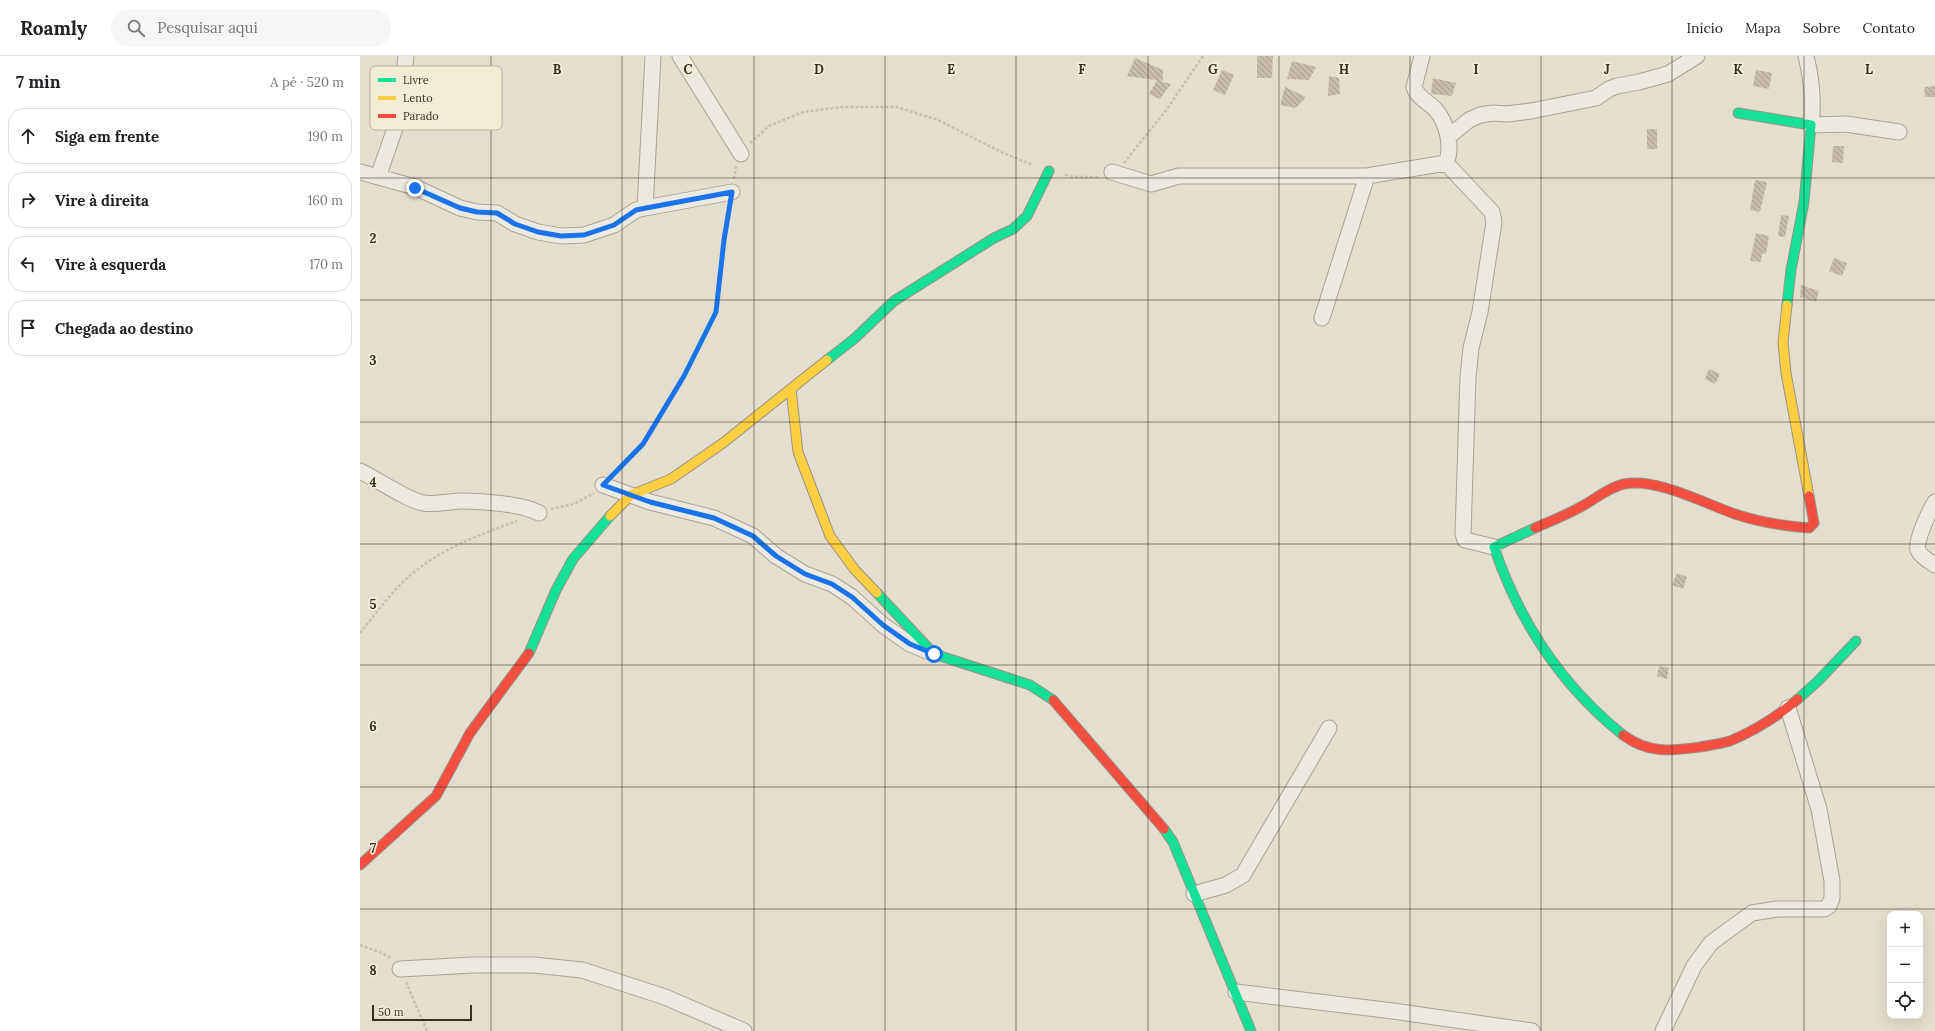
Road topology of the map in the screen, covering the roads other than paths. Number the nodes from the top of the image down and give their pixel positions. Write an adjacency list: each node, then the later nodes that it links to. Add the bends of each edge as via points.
1 (406, 56): 7 (street)
2 (652, 56): 21 (street)
3 (680, 56): 13 (street)
4 (1422, 56): 12 (street, via 1415,89 1418,95 1437,110)
5 (1697, 56): 12 (street, via 1668,74 1613,87 1596,98 1537,110 1480,115 1469,120)
6 (1812, 59): 9 (street)
7 (405, 66)
8 (1738, 113): 9 (street)
9 (1811, 125): 11 (street, via 1846,124); 29 (street, via 1804,202 1791,270 1783,342 1786,373 1814,518 1812,526 1803,528 1737,515 1679,493 1641,484 1624,484 1580,508 1544,522)
10 (394, 130): 19 (street)
11 (1899, 132)
12 (1448, 137): 14 (street, via 1450,154)
13 (741, 154)
14 (1446, 163): 18 (street); 29 (street, via 1489,208 1494,222 1468,377 1463,534 1465,540)
15 (1049, 171): 23 (street, via 1023,221 894,300 854,339)
16 (360, 172): 19 (street)
17 (1112, 172): 18 (street, via 1151,184 1179,176)
18 (1367, 176): 22 (street)
19 (378, 177): 21 (street, via 415,188 460,208 497,213 515,224 561,236 584,235 614,225 636,210)
20 (732, 192): 21 (street)
21 (646, 208)
22 (1322, 318)
23 (791, 389): 26 (street, via 672,479); 32 (street, via 798,452 830,536 855,570)
24 (360, 471): 28 (street, via 422,502 435,504 463,501 501,504 531,509)
25 (603, 485): 26 (street)
26 (630, 495): 32 (street, via 714,518 753,536 776,556 805,574 832,584 852,597 883,625 910,644); 35 (street, via 573,559 556,590 528,655 470,732 436,796)
27 (1935, 502): 30 (street, via 1918,542 1921,555)
28 (539, 513)
29 (1494, 547): 33 (street, via 1514,602 1564,680 1618,731 1638,744 1656,751 1726,742 1760,726)
30 (1935, 565)
31 (1856, 642): 33 (street)
32 (934, 654): 36 (street, via 1030,685 1054,701 1157,819 1173,842)
33 (1788, 708): 42 (street, via 1819,809 1832,881 1832,898 1829,906 1824,909 1777,909 1752,913 1711,943 1694,966)
34 (1329, 728): 36 (street, via 1243,875 1226,884)
35 (360, 865)
36 (1194, 894): 38 (street)
37 (400, 969): 39 (street, via 534,965 582,970 665,997)
38 (1236, 992): 40 (street); 41 (street)
39 (744, 1031)
40 (1251, 1031)
41 (1532, 1031)
42 (1662, 1031)

